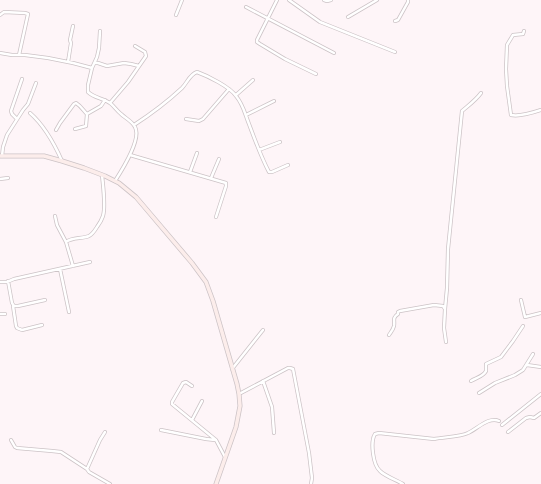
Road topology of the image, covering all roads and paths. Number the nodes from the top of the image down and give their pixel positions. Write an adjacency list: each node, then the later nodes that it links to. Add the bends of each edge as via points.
1 (182, 0): 10 (street)
2 (277, 0): 12 (street)
3 (289, 0): 18 (street, via 320,22)
4 (324, 0): 5 (street)
5 (331, 0)
6 (377, 0): 11 (street)
7 (408, 0): 13 (street, via 398,20)
8 (246, 8): 12 (street)
9 (0, 14): 21 (street, via 28,14)
10 (176, 15)
11 (348, 17)
12 (268, 19): 20 (street); 26 (street, via 257,40 258,43)
13 (395, 21)
14 (73, 26): 22 (street)
15 (100, 31): 23 (street, via 99,48)
16 (524, 31): 36 (street, via 522,34 513,35 507,45 507,86 512,115)
17 (135, 46): 24 (street, via 146,53)
18 (395, 52)
19 (0, 53): 21 (street)
20 (334, 53)
21 (19, 55): 22 (street)
22 (68, 62): 25 (street)
23 (94, 64): 24 (street, via 107,66 124,63); 25 (street)
24 (139, 66): 35 (street)
25 (92, 68): 33 (street, via 88,92)
26 (316, 74)
27 (22, 78): 40 (street, via 11,111)
28 (253, 80): 32 (street)
29 (36, 84): 40 (street, via 28,104)
30 (229, 89): 32 (street); 41 (street, via 203,120); 42 (street, via 200,73 195,73 165,103)
31 (481, 93): 70 (street, via 462,111 448,249)
32 (236, 95): 39 (street)
33 (105, 100): 35 (street); 38 (street, via 101,106)
34 (274, 101): 39 (street)
35 (110, 102): 42 (street)
36 (541, 110)
37 (30, 113): 51 (street, via 49,135)
38 (87, 114): 43 (street, via 86,126); 44 (street, via 82,107 75,104)
39 (246, 115): 46 (street)
40 (17, 119): 49 (street, via 6,139)
41 (186, 119)
42 (134, 125): 48 (street, via 134,145)
43 (75, 129)
44 (56, 130)
45 (280, 142): 46 (street)
46 (259, 150): 52 (street, via 270,172)
47 (197, 153): 53 (street)
48 (130, 155): 53 (street); 58 (street)
49 (1, 157): 51 (street, via 44,156)
50 (219, 159): 56 (street)
51 (62, 161): 54 (street)
52 (288, 165)
53 (190, 172): 56 (street)
54 (102, 175): 58 (street); 61 (street, via 104,215 100,223 92,234)
55 (8, 178): 57 (street)
56 (211, 178): 60 (street, via 226,184)
57 (0, 179)
58 (116, 181): 83 (street, via 136,197 203,277 209,288)
59 (55, 216): 61 (street)
60 (216, 217)
61 (66, 242): 63 (street)
62 (90, 262): 63 (street)
63 (73, 266): 64 (street)
64 (60, 269): 65 (street); 71 (street)
65 (8, 281): 66 (street); 69 (street)
66 (0, 282)
67 (45, 300): 69 (street)
68 (521, 300): 74 (street, via 525,317)
69 (13, 306): 75 (street, via 17,328 22,330)
70 (445, 309): 78 (street, via 443,306 434,305 400,311 394,318 394,328); 79 (street)
71 (69, 312)
72 (0, 314): 73 (street)
73 (5, 314)
74 (541, 314)
75 (42, 325)
76 (523, 326): 85 (street, via 501,357 486,364 486,371)
77 (263, 330): 83 (street)
78 (389, 335)
79 (446, 342)
80 (533, 354): 81 (street)
81 (527, 365): 82 (street); 87 (street, via 520,372)
82 (540, 366)
83 (232, 369): 88 (street)
84 (263, 381): 88 (street); 98 (street, via 272,407); 105 (street, via 292,368 309,452)
85 (471, 381)
86 (192, 386): 92 (street, via 184,382 172,402)
87 (479, 393)
88 (239, 394): 101 (street, via 238,418)
89 (541, 394): 94 (street)
90 (202, 401): 92 (street)
91 (541, 413): 97 (street, via 534,418 526,418)
92 (192, 420): 100 (street)
93 (499, 421): 106 (street, via 492,420 468,433 434,439 375,434 372,448 379,470)
94 (502, 425)
95 (161, 430): 100 (street)
96 (105, 432): 102 (street)
97 (508, 432)
98 (274, 433)
99 (11, 440): 102 (street, via 17,448 61,452)
100 (216, 440): 101 (street)
101 (225, 458): 104 (street)
102 (87, 469): 103 (street)
103 (110, 484)
104 (216, 484)
105 (311, 484)
106 (403, 484)

